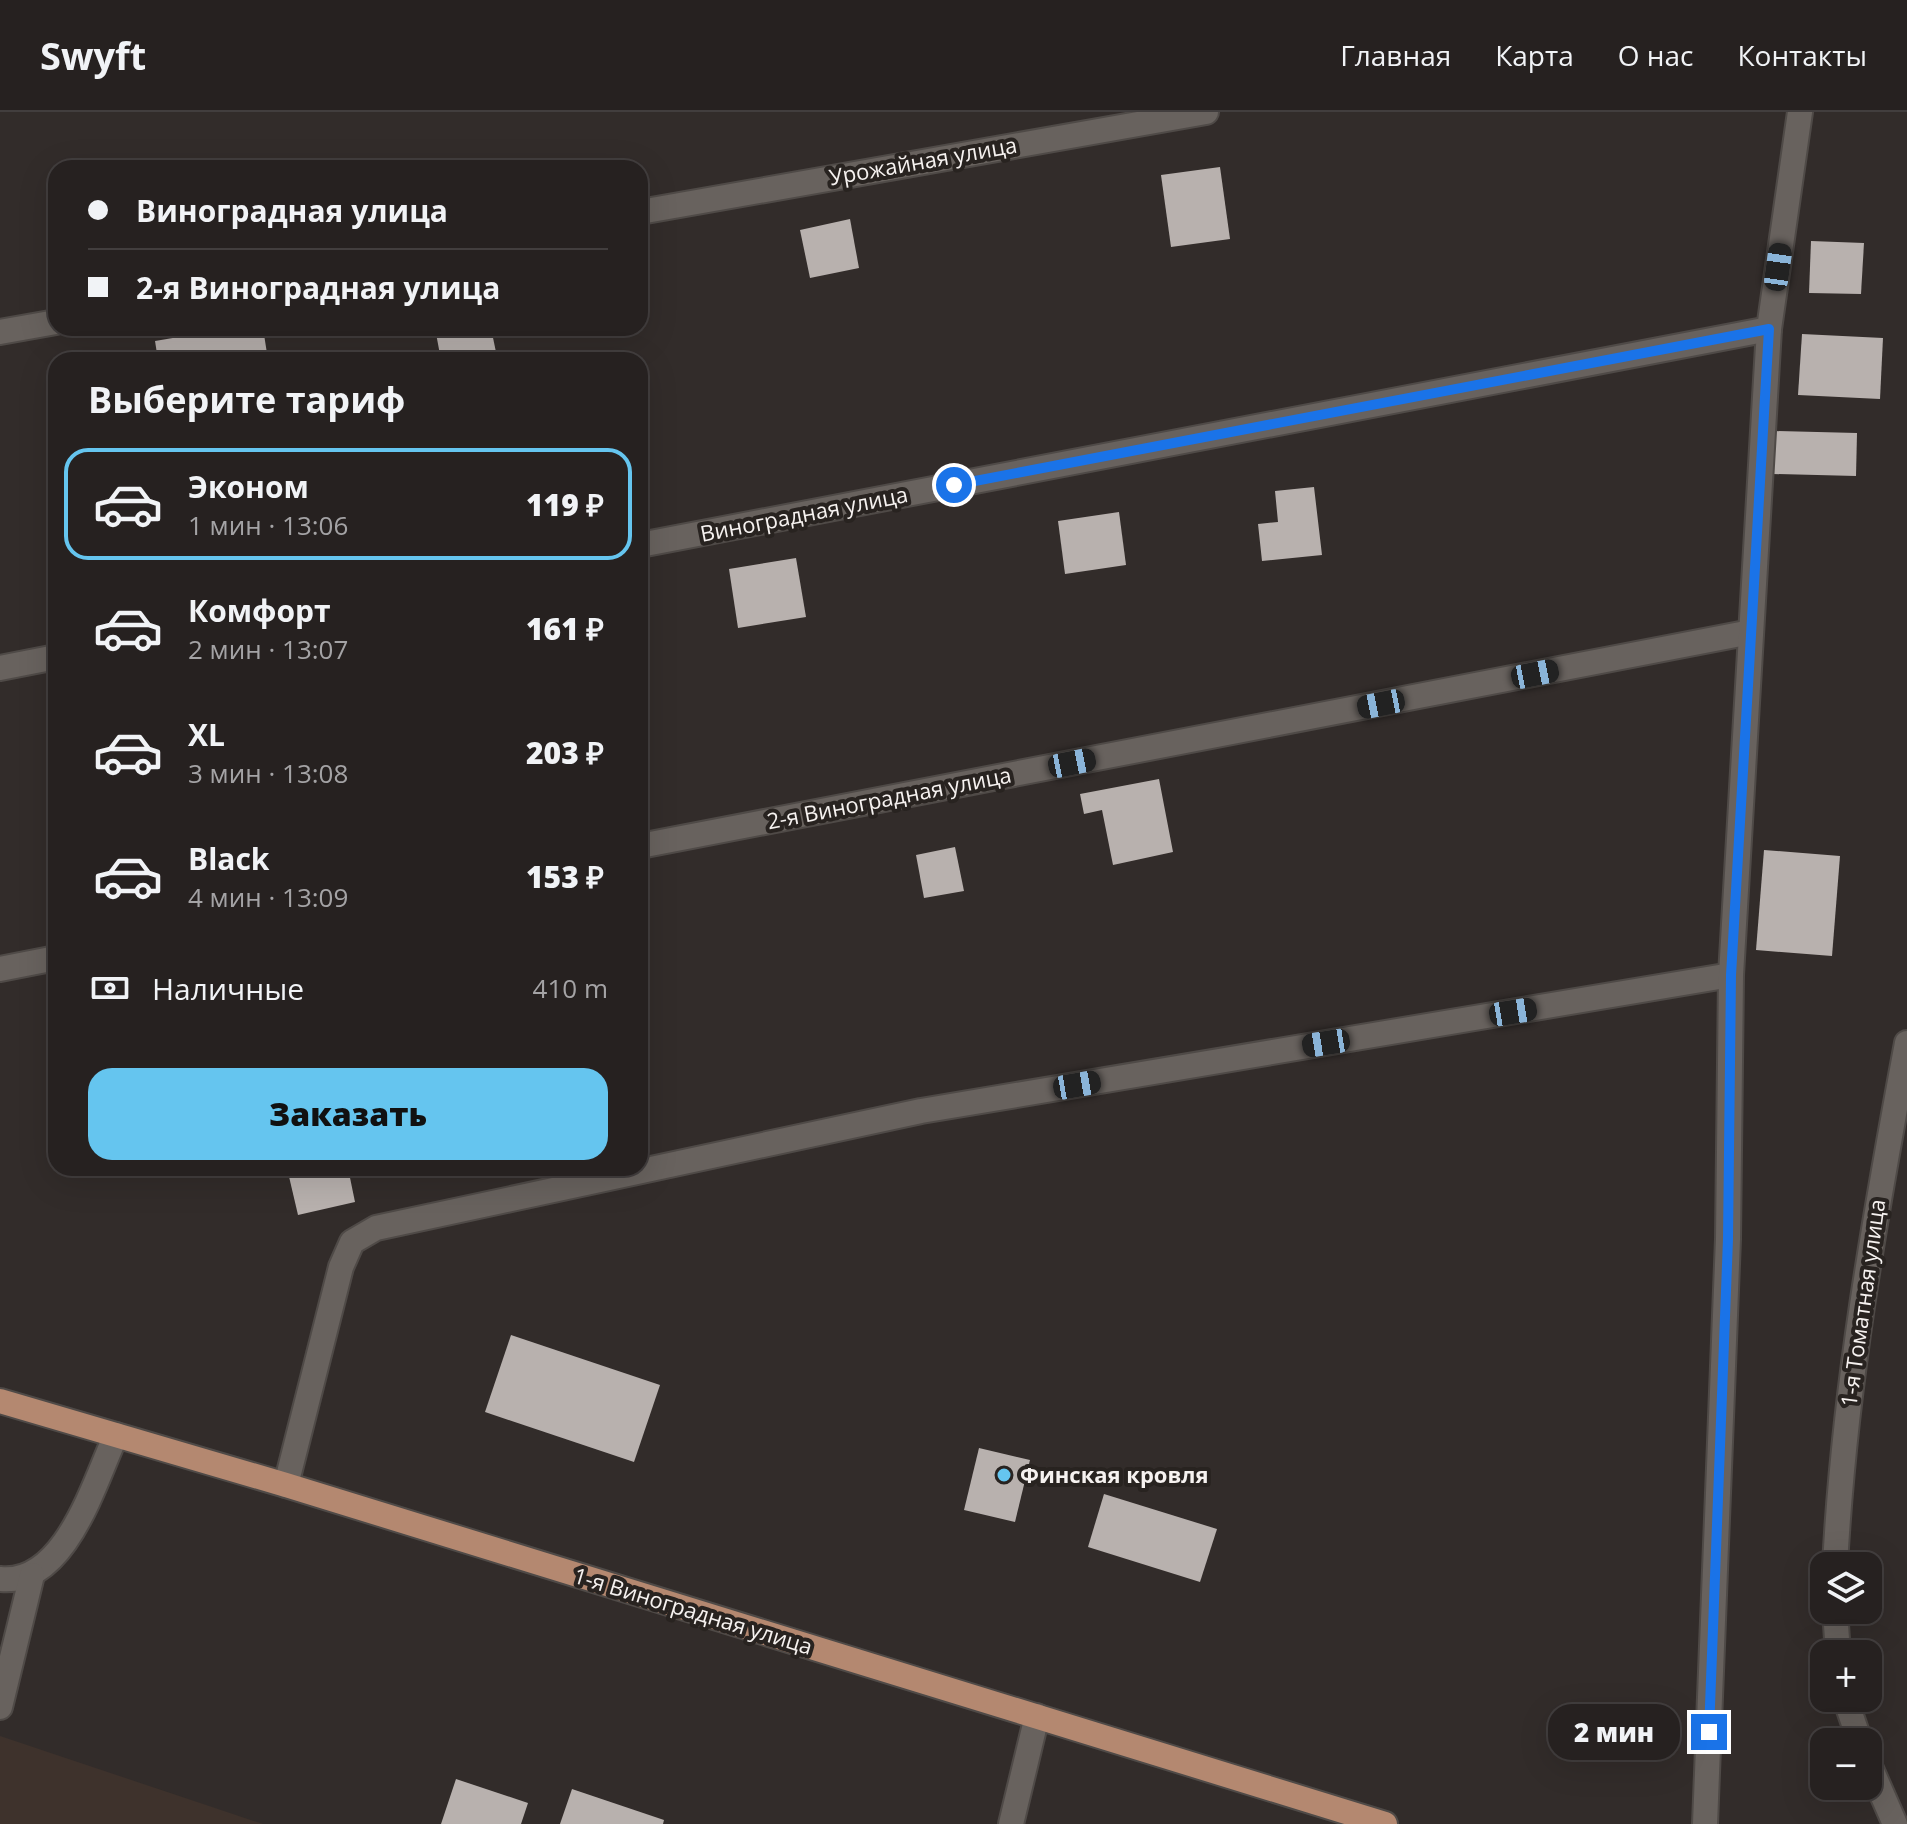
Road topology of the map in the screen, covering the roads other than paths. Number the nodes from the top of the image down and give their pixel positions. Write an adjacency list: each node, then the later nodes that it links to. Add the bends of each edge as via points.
1 (1206, 112): 3 (street, Урожайная улица)
2 (1800, 112): 5 (street)
3 (648, 211)
4 (48, 323): 6 (street)
5 (1769, 329): 7 (street, Виноградная улица); 8 (street)
6 (0, 332)
7 (648, 543)
8 (1751, 632): 11 (street, 2-я Виноградная улица); 14 (street)
9 (48, 659): 10 (street)
10 (0, 668)
11 (648, 844)
12 (48, 960): 13 (street)
13 (0, 969)
14 (1731, 975): 16 (street, via 921,1111); 29 (street, via 1728,1239)
15 (1907, 1043): 21 (street, 1-я Томатная улица, via 1876,1206 1845,1438)
16 (648, 1170)
17 (618, 1176): 20 (street, via 376,1228 352,1242 341,1267)
18 (0, 1401): 19 (main road, 1-я Виноградная улица)
19 (116, 1435): 20 (main road, 1-я Виноградная улица); 22 (street, via 65,1544)
20 (286, 1485): 25 (main road, 1-я Виноградная улица)
21 (1836, 1552)
22 (32, 1575): 23 (street); 24 (street)
23 (0, 1579)
24 (0, 1707)
25 (1037, 1716): 27 (street); 28 (main road, 1-я Виноградная улица)
26 (1882, 1794): 30 (street)
27 (1011, 1824)
28 (1385, 1824)
29 (1705, 1824)
30 (1895, 1824)

